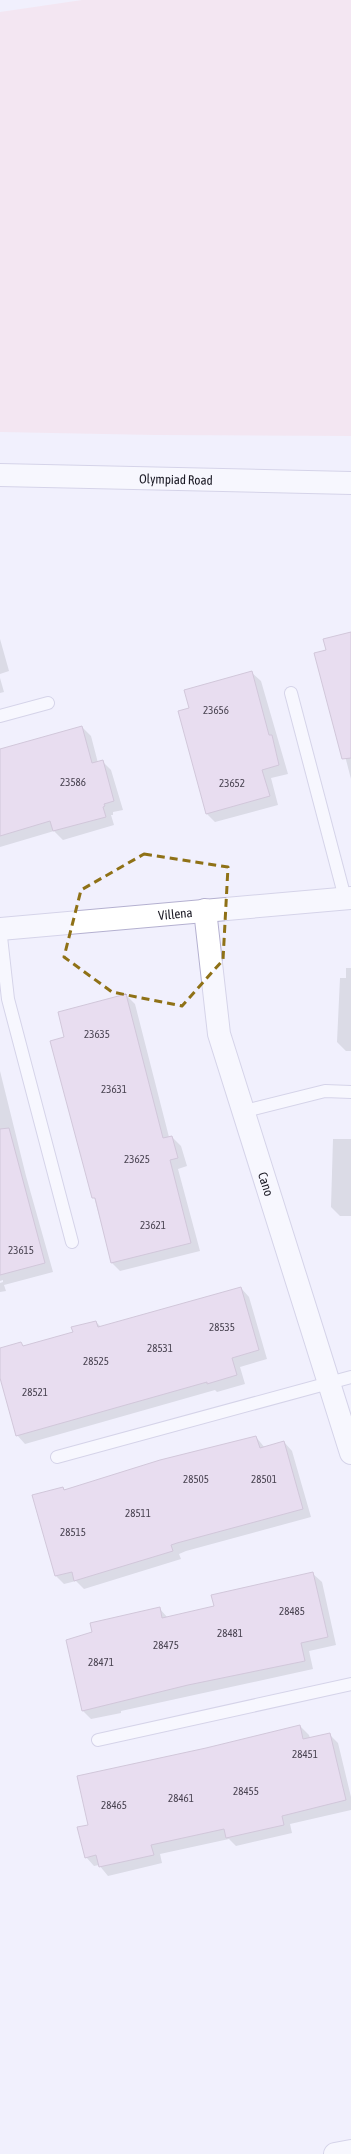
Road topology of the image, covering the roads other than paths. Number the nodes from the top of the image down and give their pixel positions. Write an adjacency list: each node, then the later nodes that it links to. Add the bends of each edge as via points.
1 (0, 475): 2 (street, Olympiad Road)
2 (351, 483)
3 (290, 693): 6 (lane)
4 (48, 703): 5 (lane)
5 (0, 716)
6 (348, 898): 7 (street, Villena)
7 (205, 910): 8 (street, Villena); 10 (street, Cano, via 220,1034)
8 (0, 928): 11 (lane, via 8,999)
9 (351, 1092): 10 (lane, via 326,1091)
10 (245, 1111): 13 (street, Cano)
11 (72, 1242)
12 (351, 1377): 13 (lane)
13 (329, 1382): 14 (street, Cano); 15 (lane)
14 (351, 1453)
15 (57, 1458)
16 (351, 1684): 17 (lane)
17 (98, 1740)
18 (351, 2151): 19 (street)
19 (335, 2154)

